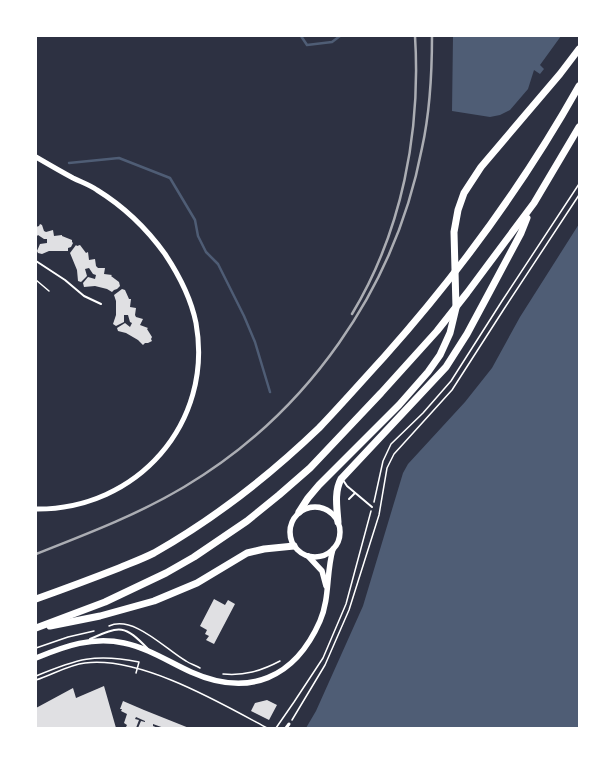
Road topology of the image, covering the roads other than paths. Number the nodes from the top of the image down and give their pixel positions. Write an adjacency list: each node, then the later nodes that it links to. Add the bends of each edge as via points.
1 (579, 49): 13 (highway, via 478,171 462,198 454,232 454,322 443,350 428,372 319,485)
2 (579, 86): 19 (highway, via 541,151 479,242 416,321 318,428 257,483 183,536 134,563)
3 (579, 127): 5 (highway)
4 (36, 157): 12 (street, via 102,193 122,208 150,236 173,267 190,301 198,352 198,370 188,408 173,438 154,462 130,482 101,497 77,504)
5 (534, 203): 8 (highway, via 490,293 446,367); 20 (highway, via 437,331 344,434 280,495 229,534 166,573 105,602)
6 (36, 261): 7 (lane, via 84,296)
7 (101, 304)
8 (342, 477): 9 (lane, via 346,485); 14 (highway, via 337,490)
9 (355, 492): 10 (lane); 11 (lane)
10 (349, 499)
11 (372, 507)
12 (36, 509)
13 (299, 512): 14 (main road, via 312,507 324,508); 15 (main road, via 290,529)
14 (338, 522): 16 (main road, via 340,534)
15 (294, 546): 17 (main road); 20 (highway, via 264,548 248,553 197,583 154,601 100,616)
16 (333, 550): 17 (main road, via 321,556); 18 (main road)
17 (307, 556): 18 (main road, via 322,571)
18 (327, 588): 22 (main road, via 321,618 307,643 294,660 268,678 244,684 222,682 190,672)
19 (36, 599)
20 (36, 628)
21 (85, 641): 22 (main road, via 124,643); 22 (lane, via 115,629 136,636); 23 (main road)
22 (152, 653)
23 (36, 658)
24 (289, 724): 25 (street)
25 (286, 728)

